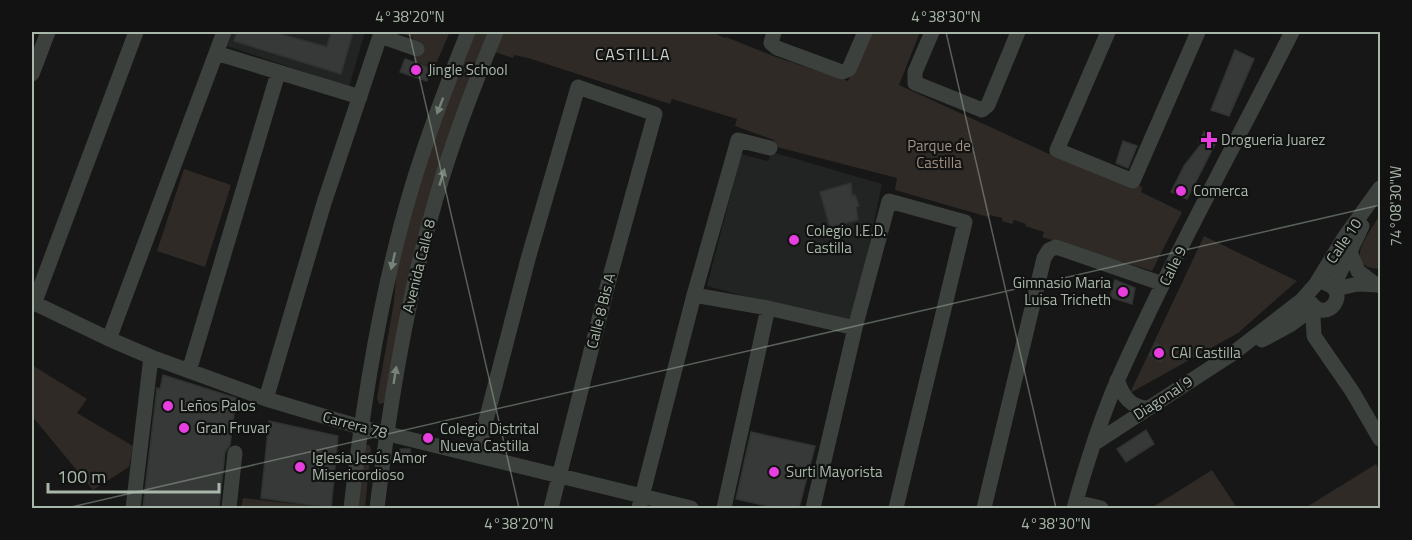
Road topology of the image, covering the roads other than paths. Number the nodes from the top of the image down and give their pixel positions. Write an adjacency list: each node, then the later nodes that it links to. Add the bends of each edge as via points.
1 (48, 32): 13 (street)
2 (136, 32): 27 (street)
3 (224, 32): 15 (street)
4 (468, 32): 39 (street, Avenida Calle 8, one-way to 39, via 408,201 380,318)
5 (496, 32): 40 (street, Avenida Calle 8, one-way to 5, via 409,305 436,195)
6 (865, 32): 12 (street, via 849,69 842,72 777,48)
7 (932, 32): 8 (street, via 914,80 917,85 978,110 985,108)
8 (1018, 32)
9 (1108, 32): 10 (street, via 1057,150 1133,181)
10 (1198, 32)
11 (1292, 32): 22 (street, Calle 9)
12 (773, 38)
13 (37, 44): 17 (street)
14 (417, 49): 18 (street, via 380,36)
15 (216, 53): 16 (street); 31 (street)
16 (278, 73): 18 (street); 35 (street)
17 (32, 74)
18 (360, 97): 37 (street)
19 (770, 148): 25 (street, via 738,140)
20 (1377, 193): 21 (street, Calle 10); 26 (street, Calle 10, via 1344,238)
21 (1350, 252): 23 (street, via 1358,272); 24 (street, Calle 10)
22 (1164, 284): 36 (street, Calle 9); 57 (street, via 1056,248 1049,250)
23 (1379, 285): 24 (street, via 1358,284)
24 (1335, 291): 26 (street, via 1328,283); 26 (street, Calle 10, via 1333,306)
25 (694, 295): 28 (street); 46 (street)
26 (1316, 301): 29 (street, Diagonal 9); 32 (street); 33 (street, Diagonal 9)
27 (33, 303): 31 (street, Carrera 78)
28 (768, 308): 30 (street); 54 (street)
29 (1290, 325): 32 (street); 33 (street, Diagonal 9)
30 (855, 328): 55 (street); 56 (street, via 889,201 965,222)
31 (109, 339): 34 (street, Carrera 78)
32 (1316, 339): 41 (street)
33 (1232, 354): 38 (street, Diagonal 9)
34 (151, 357): 35 (street, Carrera 78); 48 (street)
35 (189, 371): 37 (street, Carrera 78)
36 (1118, 380): 38 (street, via 1130,403); 42 (street, Calle 9)
37 (266, 399): 39 (street, Carrera 78)
38 (1149, 408): 42 (street, Diagonal 9)
39 (360, 427): 40 (street, Carrera 78); 50 (street, Avenida Calle 8)
40 (386, 433): 44 (street, Carrera 78); 51 (street, Avenida Calle 8)
41 (1380, 439)
42 (1095, 443): 47 (street, Calle 9)
43 (235, 453): 49 (street)
44 (477, 454): 45 (street, Carrera 78); 45 (street, Calle 8 Bis A, via 578,87 655,114)
45 (559, 475): 46 (street, Carrera 78); 52 (street, Calle 8 Bis A)
46 (640, 502): 53 (street, Carrera 78)
47 (1075, 505): 58 (street)
48 (132, 508)
49 (229, 508)
50 (351, 508)
51 (377, 508)
52 (551, 508)
53 (692, 508)
54 (724, 508)
55 (813, 508)
56 (896, 508)
57 (984, 508)
58 (1101, 508)

